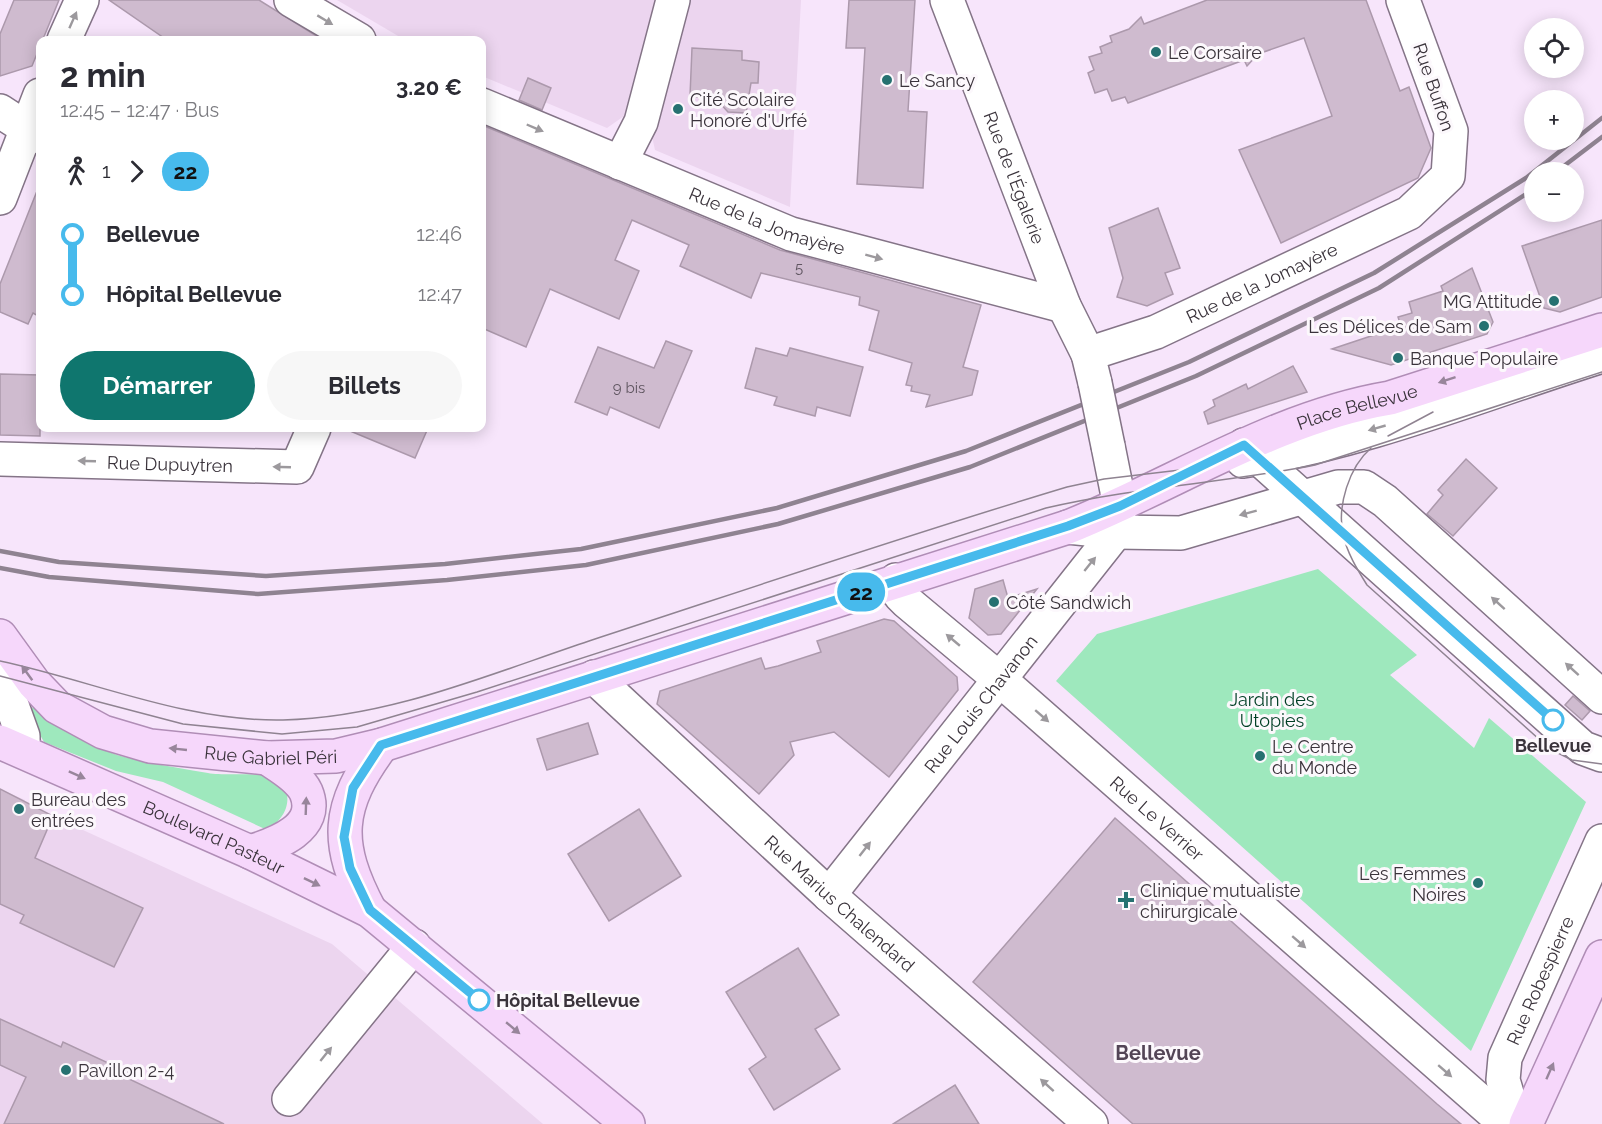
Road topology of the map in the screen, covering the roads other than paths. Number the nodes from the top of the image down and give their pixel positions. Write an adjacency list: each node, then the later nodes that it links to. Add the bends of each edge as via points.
1 (82, 0): 6 (street, one-way to 1)
2 (291, 0): 7 (street, one-way to 7)
3 (673, 0): 11 (street, via 641,122)
4 (947, 0): 14 (street, Rue de l'Égalerie)
5 (1403, 0): 12 (street, Rue Buffon, via 1452,131)
6 (66, 36)
7 (352, 36)
8 (36, 102): 10 (street)
9 (486, 107): 11 (street, Rue de la Jomayère, one-way to 11)
10 (22, 126): 13 (street)
11 (620, 163): 14 (street, Rue de la Jomayère, one-way to 14, via 790,234)
12 (1448, 176): 17 (street, Rue de la Jomayère, via 1409,213 1156,332)
13 (0, 198)
14 (1064, 306): 17 (street, Rue de l'Égalerie)
15 (1602, 330): 19 (main road, Place Bellevue, one-way to 19, via 1390,398 1362,403)
16 (1602, 356): 19 (street, one-way to 19, via 1330,442)
17 (1091, 368): 22 (street, Rue de l'Égalerie, bridge, via 1108,446)
18 (312, 432): 20 (street, Rue Dupuytren, one-way to 20, via 297,467)
19 (1252, 452): 21 (street); 22 (main road, Place Bellevue, via 1197,468)
20 (0, 459)
21 (1304, 498): 22 (street, one-way to 22, via 1181,533); 28 (street, one-way to 21, via 1377,495 1364,487 1347,486); 31 (street, via 1583,748)
22 (1118, 519): 23 (main road, Rue Gabriel Péri, via 1068,526); 27 (street, Rue Louis Chavanon, one-way to 22)
23 (896, 580): 26 (main road, Rue Gabriel Péri); 27 (street, Rue Le Verrier, one-way to 23, via 900,595)
24 (0, 636): 32 (main road, Rue Gabriel Péri, one-way to 24, via 150,746 94,728 57,707)
25 (0, 672): 30 (street, via 22,736)
26 (594, 677): 29 (main road, Rue Gabriel Péri); 36 (street, Rue Marius Chalendard)
27 (998, 678): 36 (street, Rue Louis Chavanon, one-way to 27); 43 (street, Rue Le Verrier, one-way to 43)
28 (1602, 697)
29 (381, 745): 32 (main road, Rue Gabriel Péri, via 336,756); 37 (main road, Boulevard Pasteur, via 353,788 344,837 350,868)
30 (12, 747): 34 (main road, Boulevard Pasteur, one-way to 34)
31 (1602, 755)
32 (267, 758): 34 (main road, one-way to 32, via 297,831 307,813 306,793 299,783)
33 (1602, 841): 44 (street, Rue Robespierre, via 1505,1058 1503,1080)
34 (250, 852): 37 (main road, Boulevard Pasteur, one-way to 37)
35 (1602, 875): 44 (street, Rue Robespierre, via 1516,1065 1512,1090)
36 (829, 895): 42 (street, Rue Marius Chalendard, one-way to 36)
37 (370, 910): 38 (main road, Boulevard Pasteur)
38 (414, 946): 40 (street, one-way to 38); 41 (main road, Boulevard Pasteur, one-way to 41)
39 (1602, 957): 45 (main road, one-way to 39)
40 (290, 1099)
41 (628, 1124)
42 (1091, 1124)
43 (1506, 1124)
44 (1517, 1124)
45 (1526, 1124)

